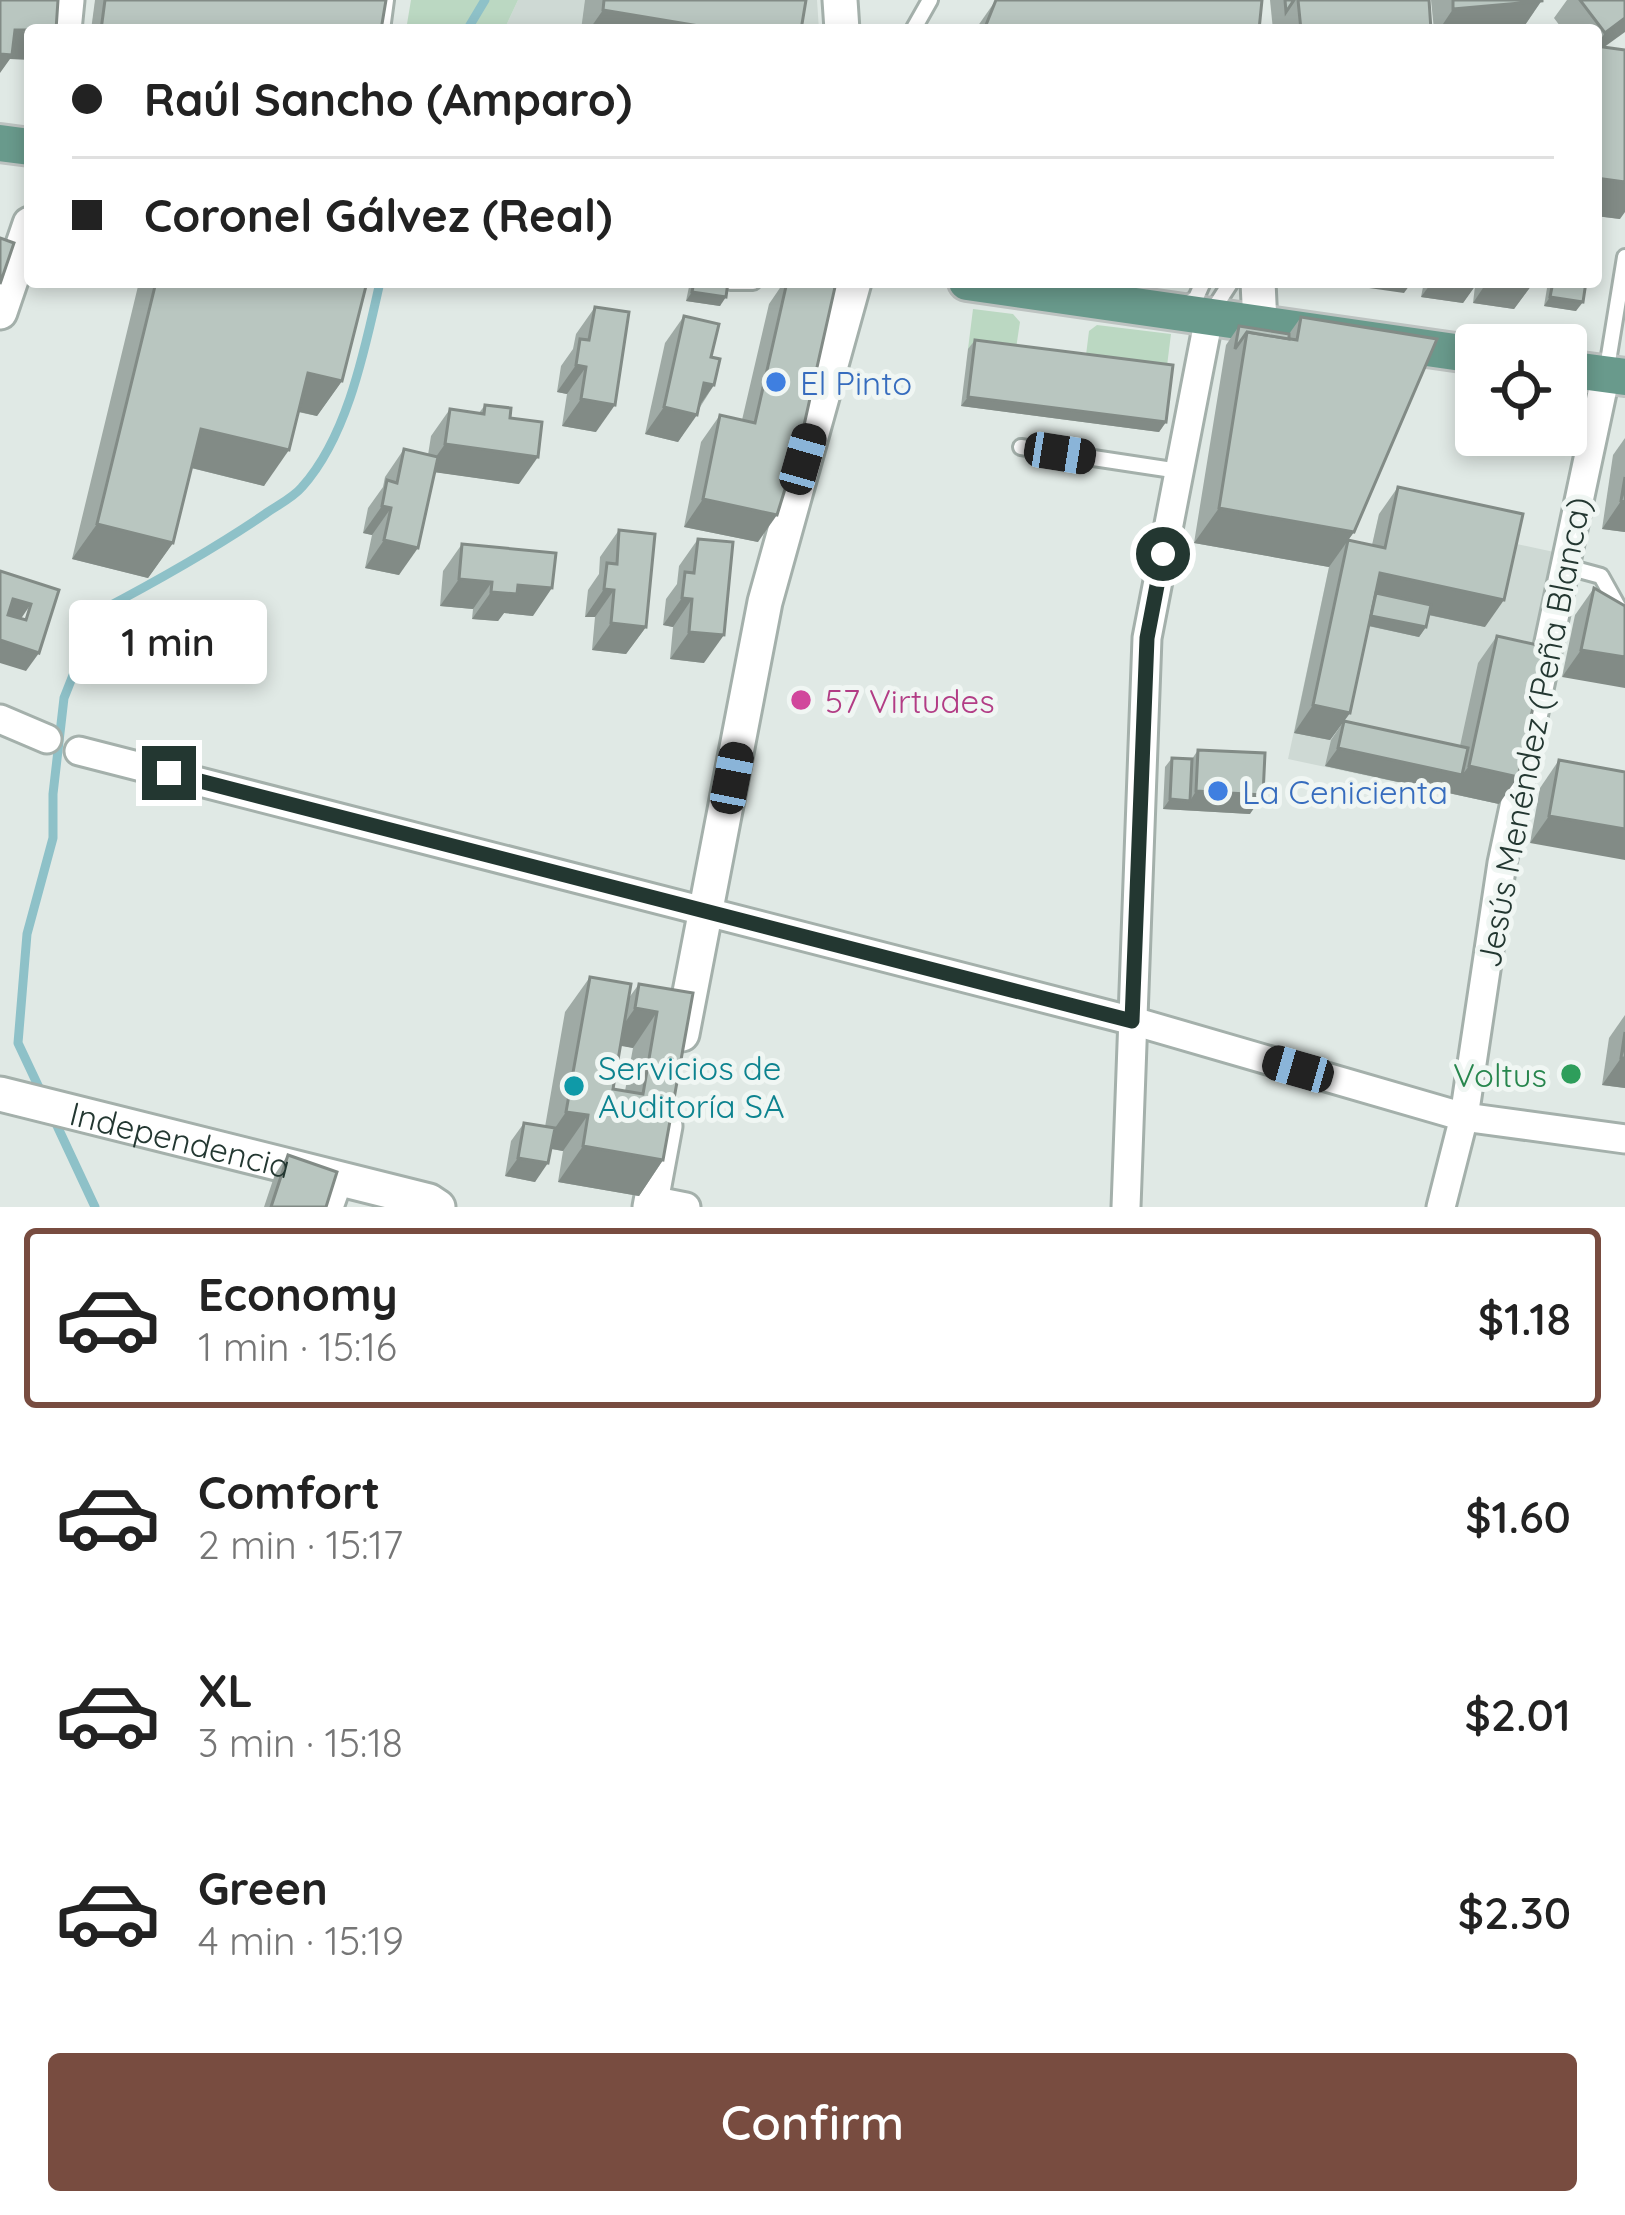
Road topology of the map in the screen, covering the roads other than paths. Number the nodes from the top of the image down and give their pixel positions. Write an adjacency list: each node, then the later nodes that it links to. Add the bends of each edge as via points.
1 (24, 242): 7 (street)
2 (1625, 257): 10 (lane, Jesús Menéndez (Peña Blanca))
3 (852, 288): 18 (street, via 765,602)
4 (1010, 288): 6 (main road, via 1166,310)
5 (1258, 288): 8 (street)
6 (1206, 299): 8 (main road); 12 (street)
7 (0, 312)
8 (1260, 324): 9 (main road)
9 (1455, 353)
10 (1616, 376): 13 (street, Jesús Menéndez (Peña Blanca))
11 (1021, 447): 12 (lane)
12 (1179, 471): 19 (street, via 1147,638)
13 (1564, 566): 14 (lane, via 1601,576); 21 (street, Jesús Menéndez (Peña Blanca), via 1502,863)
14 (1625, 619)
15 (0, 718): 16 (street)
16 (46, 740)
17 (79, 751): 18 (street)
18 (706, 910): 19 (street); 24 (street)
19 (1132, 1021): 21 (street); 27 (street)
20 (7, 1096): 23 (street, Independencia, via 245,1156)
21 (1464, 1117): 22 (street); 28 (street, Jesús Menéndez (Peña Blanca))
22 (1625, 1139)
23 (334, 1193): 25 (street, Independencia)
24 (650, 1203): 26 (street)
25 (434, 1204)
26 (686, 1207)
27 (1126, 1207)
28 (1442, 1207)

